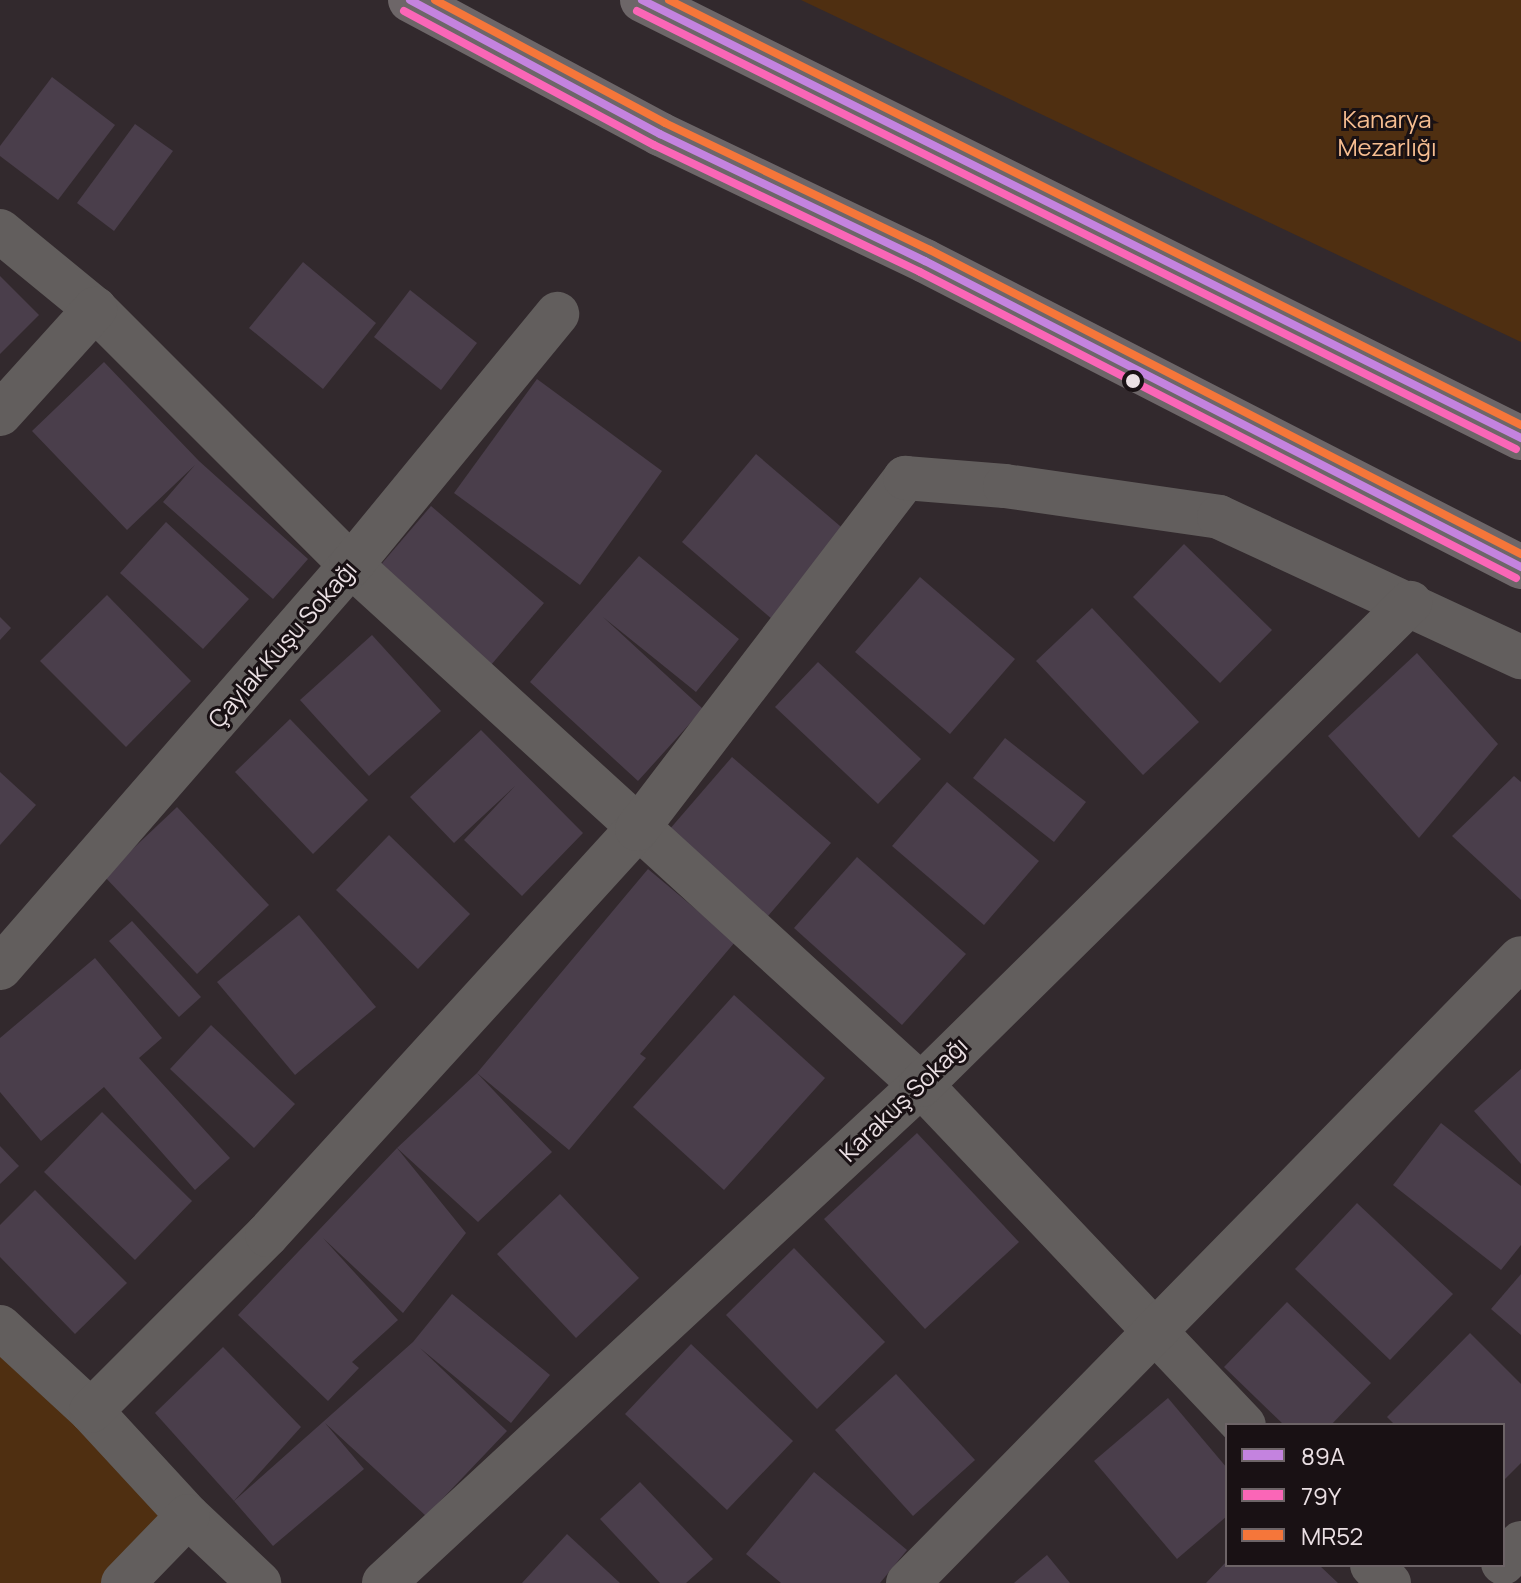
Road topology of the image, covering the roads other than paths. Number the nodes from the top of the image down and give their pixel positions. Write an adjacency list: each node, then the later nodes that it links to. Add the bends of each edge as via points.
1 (410, 0): 9 (main road, via 660,134 925,261)
2 (642, 0): 7 (main road)
3 (0, 231): 4 (street)
4 (95, 309): 6 (street); 8 (street)
5 (557, 314): 8 (street, Çaylak Kuşu Sokağı)
6 (0, 414)
7 (1521, 438)
8 (351, 565): 12 (street); 14 (street, Çaylak Kuşu Sokağı)
9 (1521, 567)
10 (1410, 603): 11 (street); 12 (street, via 1219,517 1005,486 905,478); 15 (street, Karakuş Sokağı)
11 (1521, 657)
12 (637, 829): 15 (street); 18 (street, via 267,1235)
13 (1521, 958): 17 (street)
14 (0, 968)
15 (921, 1085): 17 (street); 27 (street, Karakuş Sokağı)
16 (0, 1327): 18 (street)
17 (1157, 1330): 19 (street); 28 (street)
18 (91, 1411): 20 (street)
19 (1242, 1423)
20 (188, 1516): 25 (street); 26 (street)
21 (1521, 1543): 22 (street)
22 (1505, 1561)
23 (1374, 1567): 29 (street)
24 (1499, 1567): 30 (street)
25 (123, 1583)
26 (259, 1583)
27 (384, 1583)
28 (908, 1583)
29 (1389, 1583)
30 (1485, 1583)

